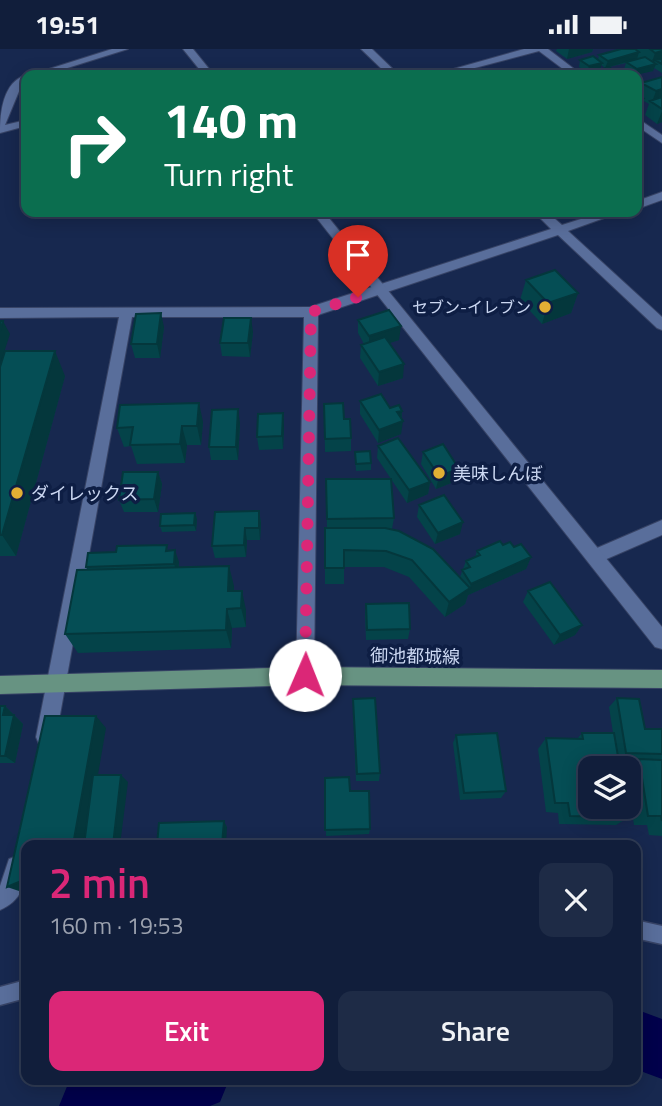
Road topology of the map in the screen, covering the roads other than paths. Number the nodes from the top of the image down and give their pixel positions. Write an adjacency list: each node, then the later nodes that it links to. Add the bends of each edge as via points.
1 (123, 49): 6 (street)
2 (188, 49): 7 (street)
3 (366, 49): 8 (street)
4 (536, 49): 9 (street)
5 (542, 49): 10 (street)
6 (52, 70)
7 (205, 70)
8 (389, 70)
9 (456, 70)
10 (570, 70)
11 (21, 80): 12 (street)
12 (0, 124)
13 (21, 124): 15 (street)
14 (642, 125): 16 (street)
15 (0, 130)
16 (662, 140)
17 (662, 197): 18 (street)
18 (642, 203)
19 (322, 217): 23 (street)
20 (545, 217): 22 (street)
21 (599, 217): 22 (street)
22 (559, 230): 23 (street); 27 (street)
23 (381, 290): 24 (street); 29 (street)
24 (311, 312): 26 (street); 31 (street)
25 (0, 313): 26 (street)
26 (125, 314): 33 (street)
27 (662, 325)
28 (662, 527): 29 (street)
29 (596, 556): 30 (street)
30 (662, 641)
31 (305, 675): 32 (main road, 御池都城線); 33 (main road, 御池都城線)
32 (662, 679)
33 (58, 683): 34 (main road, 御池都城線); 35 (street)
34 (0, 685)
35 (40, 761)
36 (20, 852): 37 (street, via 11,891)
37 (0, 899)
38 (641, 930): 39 (lane)
39 (662, 935)
40 (21, 990): 41 (lane)
41 (0, 996)

